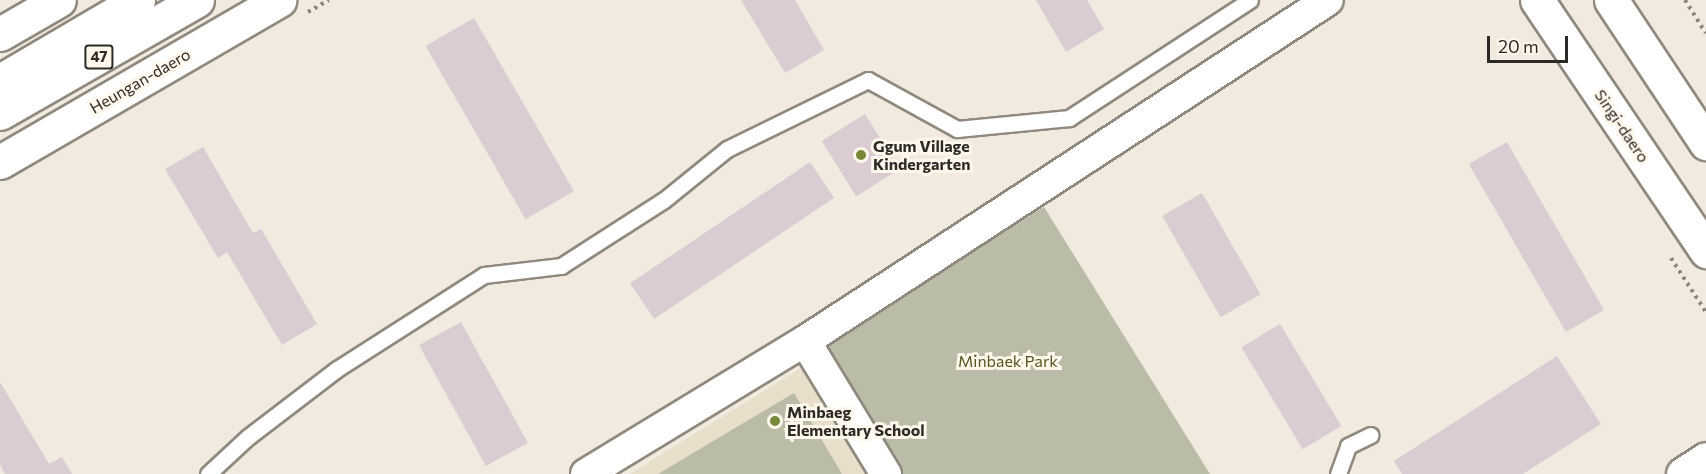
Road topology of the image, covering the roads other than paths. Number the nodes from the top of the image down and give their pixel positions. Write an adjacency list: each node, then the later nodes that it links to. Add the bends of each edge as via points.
1 (57, 0): 9 (main road)
2 (138, 0): 10 (main road, 47)
3 (197, 0): 11 (main road, 47)
4 (280, 0): 13 (main road, Heungan-daero)
5 (1250, 0): 18 (lane, via 1069,118 957,129 868,81 728,149 664,200 561,266 484,275 337,369 248,437)
6 (1328, 0): 15 (street)
7 (1537, 0): 14 (main road, Singi-daero)
8 (1611, 0): 12 (main road)
9 (0, 34)
10 (0, 81)
11 (0, 113)
12 (1706, 143)
13 (0, 162)
14 (1706, 251)
15 (805, 341): 19 (street); 20 (street)
16 (1371, 435): 21 (lane, via 1348,446)
17 (1706, 459): 22 (main road)
18 (208, 474)
19 (586, 474)
20 (886, 474)
21 (1338, 474)
22 (1683, 474)

